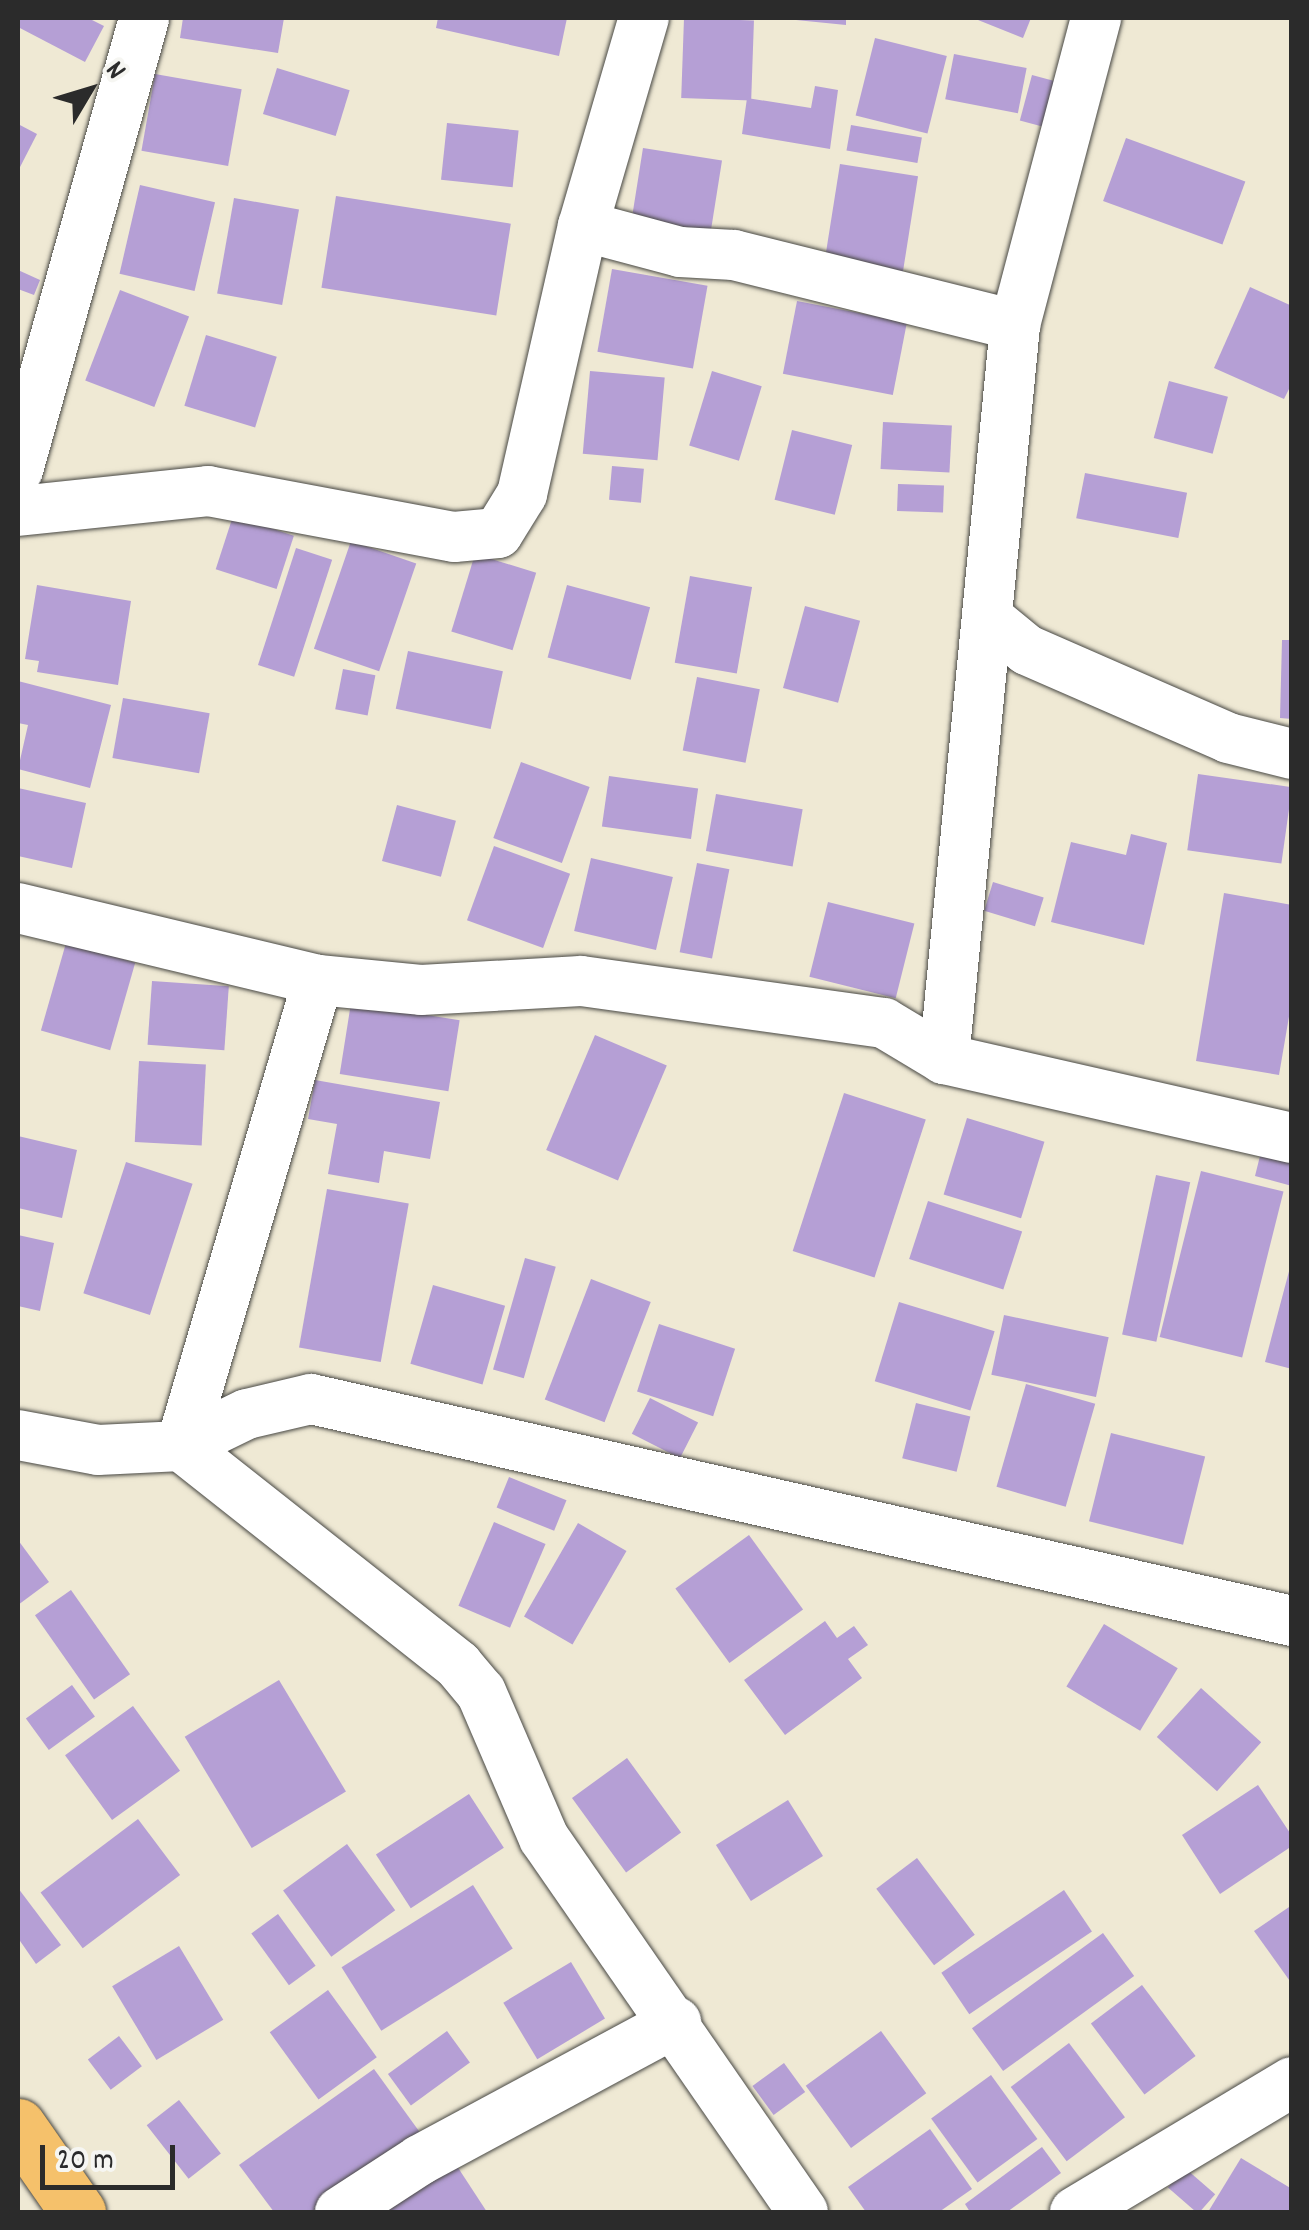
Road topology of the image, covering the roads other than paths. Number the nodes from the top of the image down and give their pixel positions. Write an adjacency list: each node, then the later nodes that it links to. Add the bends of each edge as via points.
1 (144, 18): 6 (street)
2 (644, 18): 4 (street)
3 (1096, 18): 5 (street)
4 (583, 226): 5 (street, via 680,252 734,255); 7 (street, via 522,494 498,532 454,537 208,490)
5 (1015, 325): 8 (street)
6 (18, 470)
7 (18, 511)
8 (988, 618): 9 (street, via 1027,650 1228,738); 12 (street)
9 (1292, 754)
10 (18, 908): 11 (street)
11 (318, 980): 12 (street, via 421,990 582,981 884,1023); 15 (street)
12 (944, 1059): 13 (street)
13 (1292, 1138)
14 (18, 1436): 15 (street, via 98,1450)
15 (181, 1446): 16 (street, via 247,1414 311,1399); 17 (street, via 458,1665 481,1692 544,1838)
16 (1292, 1621)
17 (676, 2022): 21 (street, via 420,2160); 22 (street)
18 (1292, 2082): 23 (street)
19 (18, 2126): 20 (main road)
20 (78, 2212)
21 (340, 2212)
22 (803, 2212)
23 (1075, 2212)

